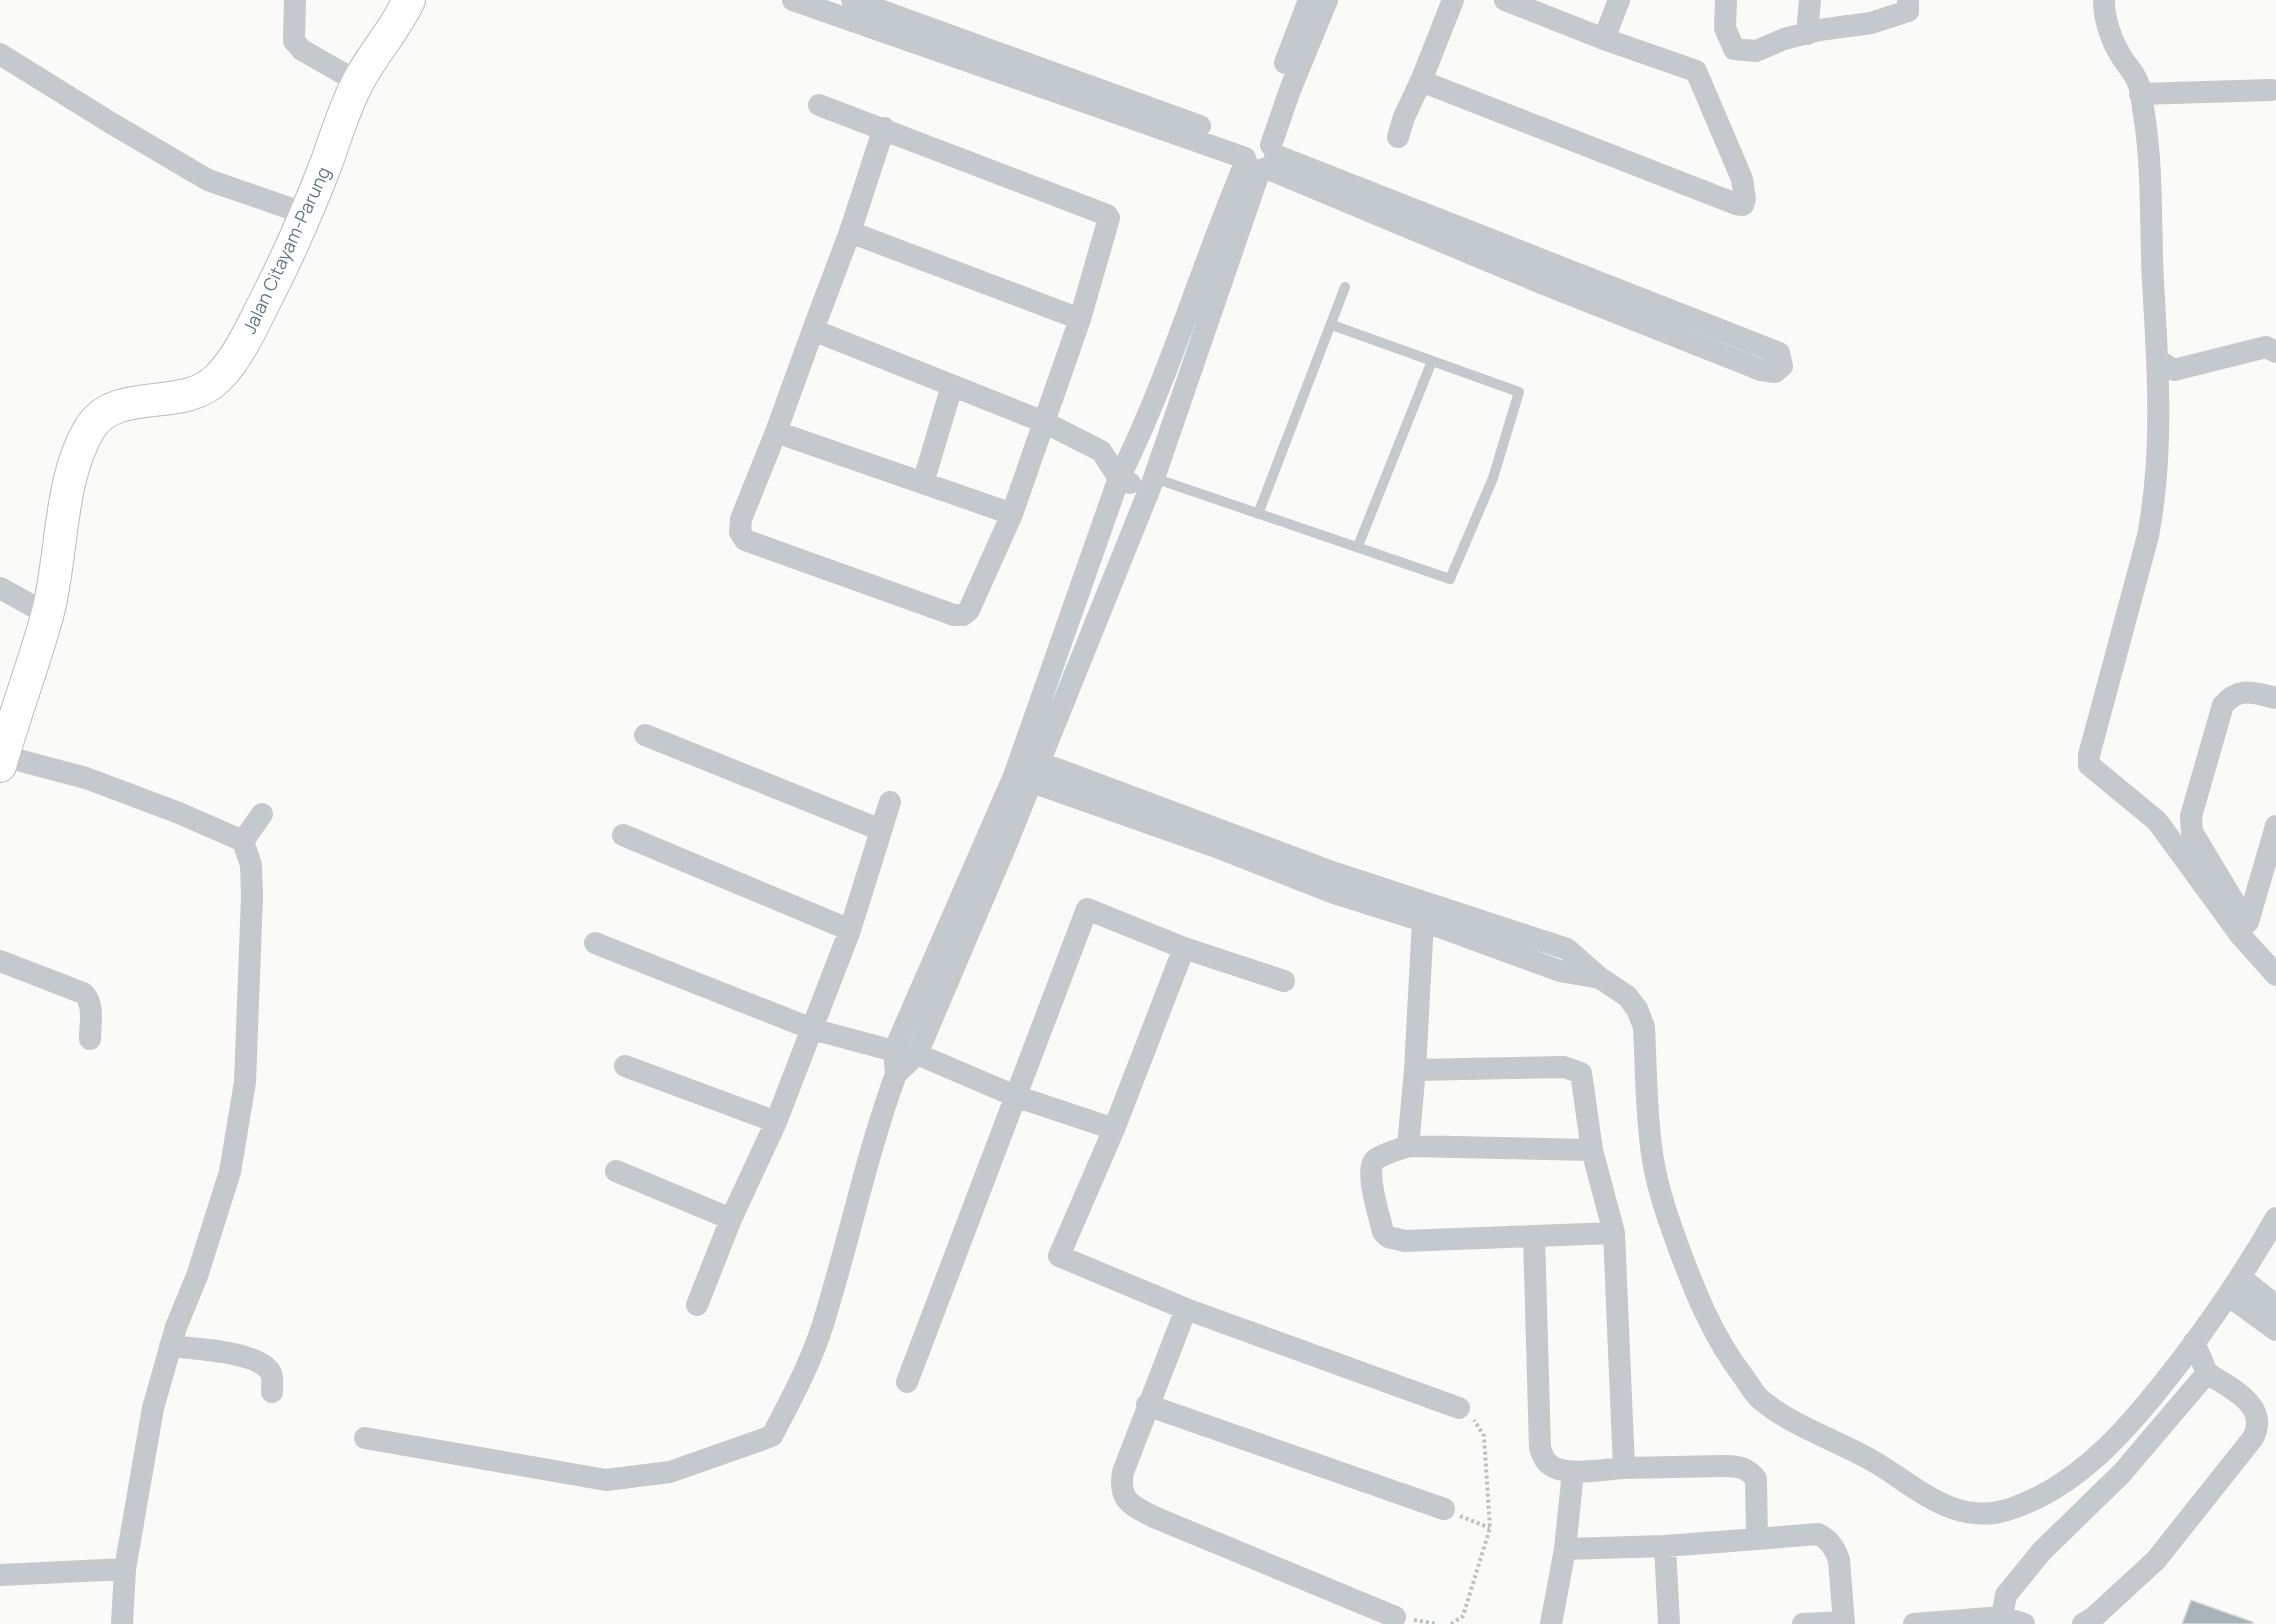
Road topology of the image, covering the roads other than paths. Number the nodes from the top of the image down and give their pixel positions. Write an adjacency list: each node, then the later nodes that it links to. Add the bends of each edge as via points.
1 (295, 0): 18 (street, via 294,41 302,50)
2 (409, 0): 18 (main road, Jalan Citayam-Parung)
3 (793, 0): 24 (street)
4 (852, 0): 24 (street)
5 (1309, 0): 24 (street)
6 (1327, 0): 24 (street)
7 (1453, 0): 17 (street)
8 (1505, 0): 15 (street)
9 (1619, 0): 15 (street)
10 (1726, 0): 14 (street, via 1725,28 1734,49 1756,51)
11 (1810, 0): 14 (street)
12 (1908, 0): 14 (street, via 1908,11 1871,23)
13 (2104, 0): 20 (street, via 2109,32 2138,81)
14 (1807, 34)
15 (1604, 39): 17 (street, via 1696,71 1742,180 1743,205)
16 (0, 54): 25 (street, via 208,180)
17 (1421, 81): 23 (street)
18 (358, 82): 25 (main road, Jalan Citayam-Parung)
19 (2271, 90): 20 (street)
20 (2140, 94): 32 (street, via 2152,177)
21 (819, 105): 22 (street)
22 (884, 128): 26 (street); 28 (street, via 1107,215)
23 (1398, 137)
24 (1259, 155): 24 (street, via 1534,280 1761,370 1775,372 1782,366 1779,353); 37 (street, via 1223,216); 38 (street)
25 (306, 214): 47 (main road, Jalan Citayam-Parung, via 253,326 218,378 198,393 123,404 102,414 90,428 71,480)
26 (850, 232): 28 (street); 30 (street)
27 (1345, 287): 29 (lane)
28 (1080, 319): 35 (street)
29 (1332, 325): 33 (lane); 44 (lane)
30 (813, 330): 34 (street); 36 (street)
31 (2276, 352): 32 (street, via 2266,347 2174,370)
32 (2158, 360): 65 (street, via 2154,507 2089,765 2157,821 2241,936)
33 (1432, 361): 45 (lane); 45 (lane, via 1519,392 1493,478 1450,579)
34 (952, 386): 35 (street); 41 (street)
35 (1044, 422): 39 (street); 43 (street)
36 (776, 432): 41 (street); 43 (street, via 741,519 740,532 745,540 954,615 969,610)
37 (1139, 437): 38 (street); 39 (street); 40 (street)
38 (1163, 445): 42 (street)
39 (1101, 451): 40 (street)
40 (1119, 478): 42 (street); 51 (street)
41 (923, 483): 43 (street)
42 (1151, 484): 44 (lane); 51 (street, via 1043,749)
43 (1012, 514)
44 (1258, 514): 45 (lane)
45 (1358, 546)
46 (0, 588): 47 (street)
47 (47, 614): 50 (main road, Jalan Citayam-Parung)
48 (2276, 698): 59 (street, via 2248,692 2232,695 2223,705 2191,816 2192,832)
49 (645, 735): 55 (street)
50 (1, 761): 57 (street, via 86,778)
51 (1026, 768): 58 (street, via 1334,893); 66 (street, via 1567,949); 70 (street); 71 (street)
52 (890, 802): 55 (street)
53 (262, 814): 57 (street)
54 (2276, 826): 59 (street)
55 (881, 830): 60 (street)
56 (623, 834): 60 (street)
57 (243, 841): 91 (street, via 251,865 252,896 244,1082 230,1172)
58 (1423, 921): 66 (street, via 1560,971); 73 (street)
59 (2248, 922): 63 (street)
60 (850, 930): 68 (street)
61 (595, 943): 68 (street)
62 (1184, 948): 67 (street); 75 (street, via 1088,909); 77 (street)
63 (2276, 953)
64 (0, 961): 69 (street, via 89,997)
65 (2276, 975)
66 (1600, 978): 90 (street, via 1627,996 1644,1027 1656,1176 1710,1326 1759,1397 1792,1421 1877,1463 1947,1508 1990,1514 2051,1491 2100,1452 2151,1400)
67 (1284, 981)
68 (812, 1029): 70 (street); 76 (street)
69 (90, 1039)
70 (894, 1051): 71 (street); 74 (street)
71 (917, 1054): 74 (street); 75 (street)
72 (625, 1066): 76 (street)
73 (1415, 1070): 78 (street); 79 (street, via 1576,1070 1581,1073)
74 (896, 1074): 97 (street, via 880,1118 822,1327 772,1436 670,1472 606,1480)
75 (1015, 1096): 77 (street); 93 (street)
76 (776, 1122): 82 (street)
77 (1114, 1129): 88 (street, via 1059,1256)
78 (1408, 1146): 79 (street); 84 (street, via 1375,1159 1371,1165 1383,1232 1388,1237 1405,1241)
79 (1592, 1150): 83 (street)
80 (616, 1171): 82 (street)
81 (2276, 1218): 85 (street)
82 (730, 1219): 86 (street)
83 (1614, 1233): 84 (street); 98 (street)
84 (1534, 1236): 99 (street, via 1540,1448 1546,1461)
85 (2234, 1286): 87 (street); 89 (street); 90 (street)
86 (697, 1305)
87 (2276, 1306)
88 (1186, 1309): 95 (street); 96 (street)
89 (2276, 1330)
90 (2194, 1342): 92 (street)
91 (170, 1346): 94 (street, via 218,1352 260,1363 272,1377); 104 (street, via 153,1408)
92 (2207, 1373): 107 (street, via 2122,1473 2042,1551 2006,1595); 116 (street, via 2253,1407 2257,1430 2156,1560)
93 (907, 1382)
94 (272, 1392)
95 (1147, 1405): 100 (street); 106 (street, via 1120,1486 1132,1505)
96 (1459, 1408)
97 (365, 1438)
98 (1624, 1468): 99 (street); 101 (street, via 1746,1469 1756,1479)
99 (1573, 1472): 103 (street)
100 (1444, 1509)
101 (1757, 1539): 102 (street); 109 (street, via 1818,1534 1826,1538 1839,1560)
102 (1665, 1546): 103 (street); 112 (street)
103 (1565, 1549): 111 (street)
104 (125, 1569): 105 (street); 110 (street)
105 (0, 1575)
106 (1395, 1617)
107 (2002, 1617): 108 (street); 115 (street)
108 (1960, 1622): 114 (street)
109 (1844, 1623): 113 (street)
110 (122, 1624)
111 (1551, 1624)
112 (1669, 1624)
113 (1803, 1624)
114 (1914, 1624)
115 (2024, 1624)
116 (2083, 1624)

